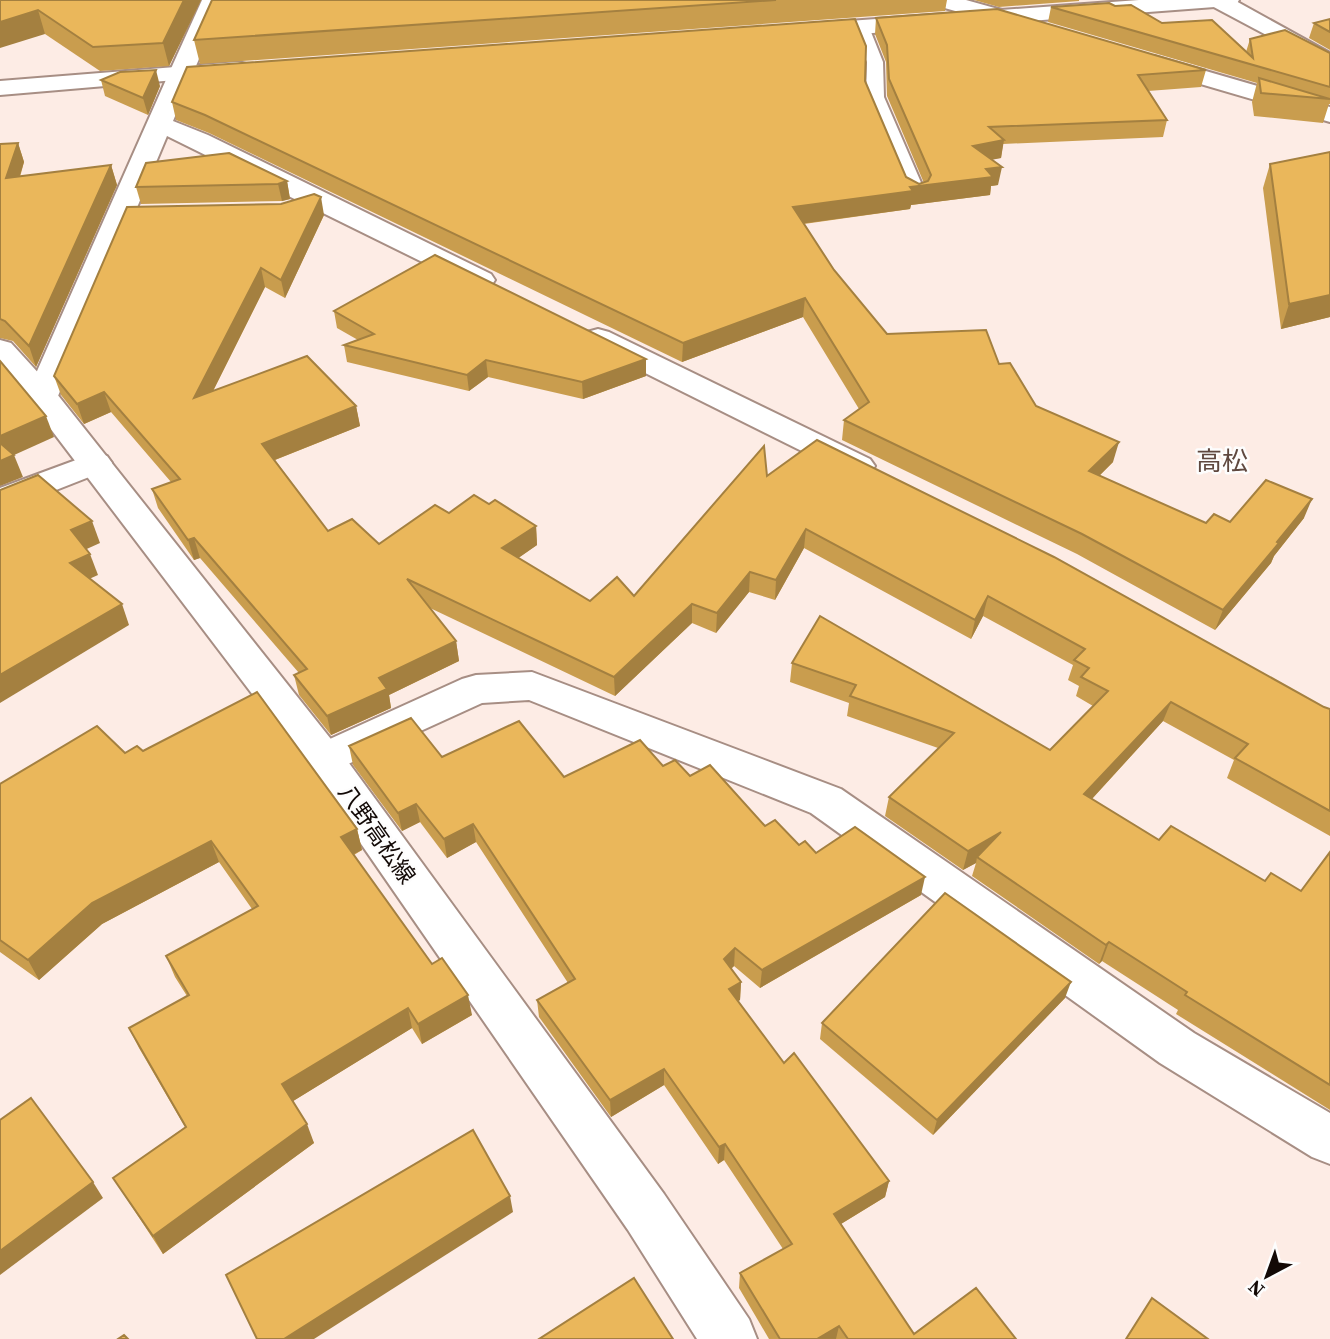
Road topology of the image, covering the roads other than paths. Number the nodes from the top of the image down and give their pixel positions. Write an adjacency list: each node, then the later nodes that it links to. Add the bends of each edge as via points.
1 (213, 0): 12 (main road)
2 (942, 0): 5 (main road)
3 (1219, 0): 4 (main road); 5 (main road); 10 (main road)
4 (1228, 0)
5 (1005, 17): 6 (main road); 8 (main road)
6 (861, 27): 7 (main road); 16 (lane, via 875,62 875,97)
7 (791, 32)
8 (1068, 37)
9 (1132, 56): 14 (main road)
10 (1330, 62)
11 (264, 68): 12 (main road)
12 (181, 73): 13 (main road); 15 (main road)
13 (0, 88)
14 (1330, 115)
15 (159, 124): 17 (main road); 20 (main road)
16 (916, 194)
17 (319, 200): 18 (main road); 21 (main road)
18 (285, 212)
19 (148, 214): 20 (main road)
20 (120, 215): 24 (main road)
21 (504, 292)
22 (566, 322): 26 (main road)
23 (0, 349): 24 (main road, 八野高松線)
24 (42, 396): 25 (main road, 八野高松線)
25 (94, 463): 27 (main road); 28 (main road, 八野高松線)
26 (888, 481)
27 (0, 501)
28 (324, 759): 29 (main road, via 476,689 532,686 826,801 1177,1048); 30 (main road, 八野高松線, via 646,1212)
29 (1330, 1140)
30 (729, 1339)

